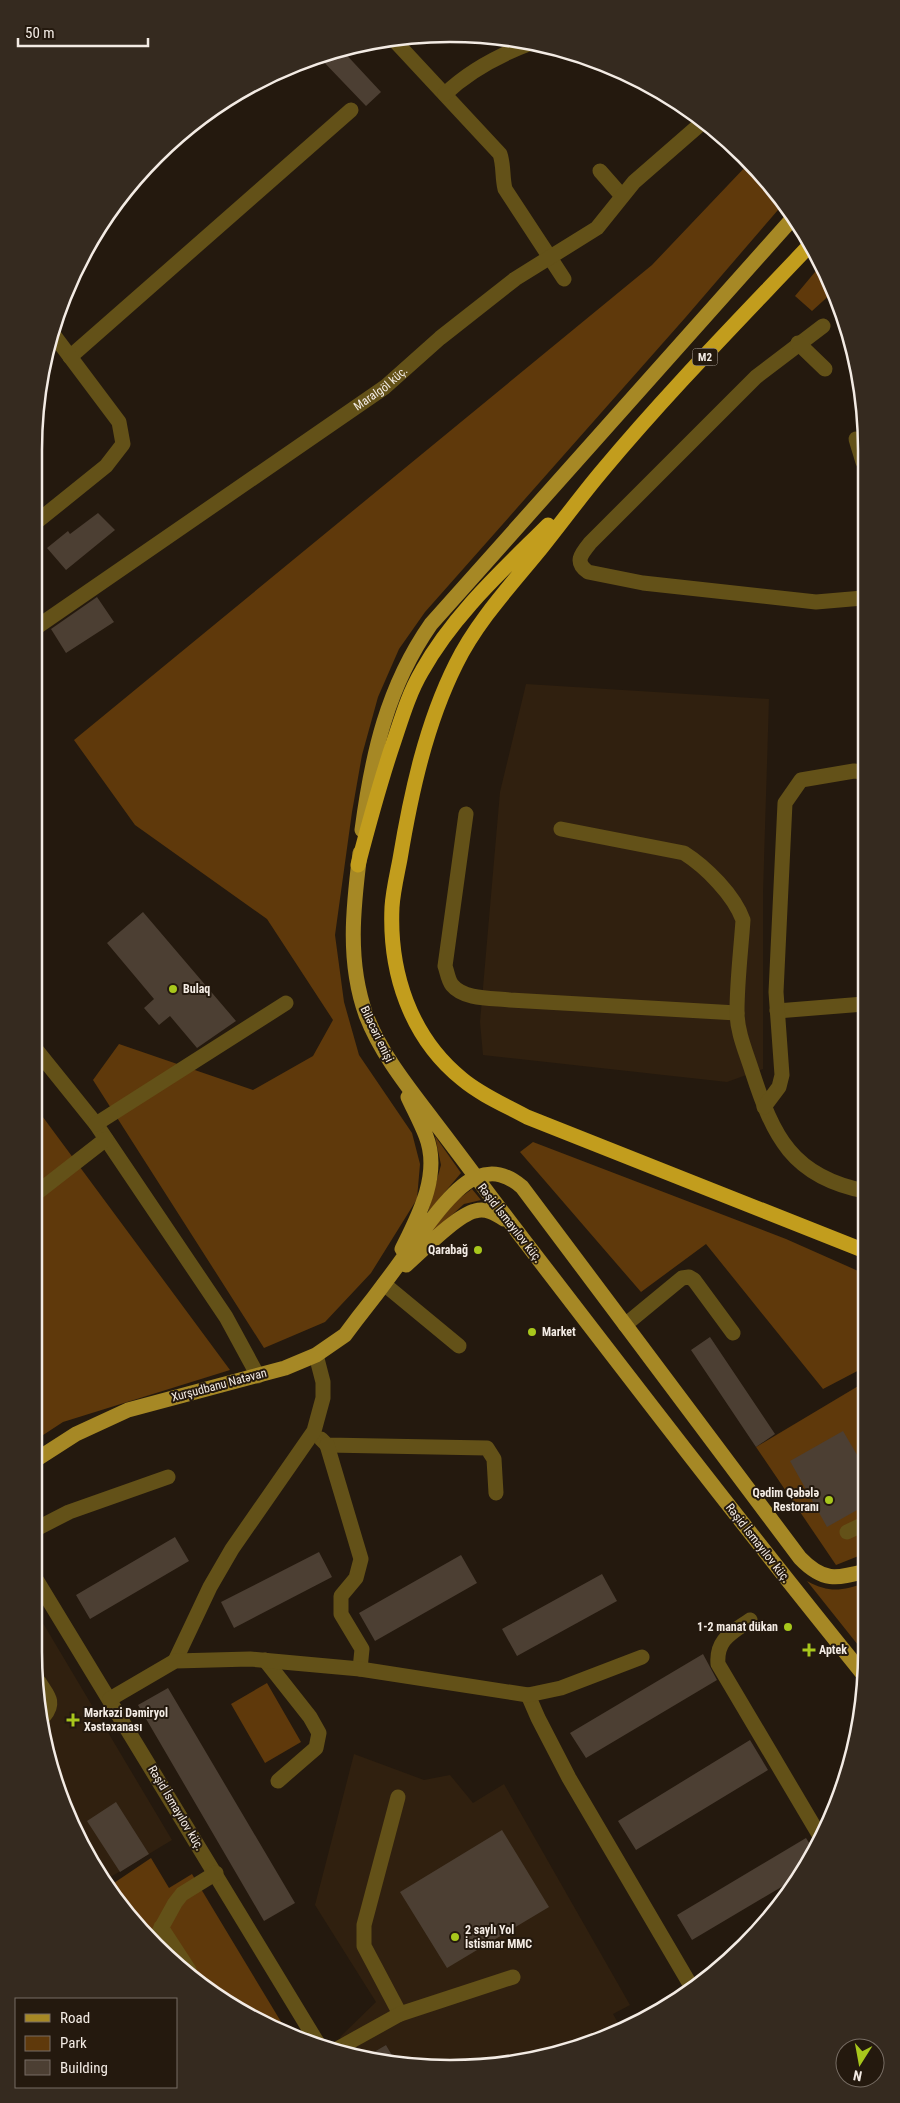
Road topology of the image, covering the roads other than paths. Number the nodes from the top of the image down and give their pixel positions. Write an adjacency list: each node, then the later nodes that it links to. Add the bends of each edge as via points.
1 (399, 46): 3 (street)
2 (519, 48): 3 (street, via 501,55)
3 (445, 94): 10 (street, via 500,154 505,189)
4 (351, 110): 15 (street)
5 (698, 127): 7 (street, Maralgöl küç.)
6 (600, 170): 7 (street)
7 (622, 196): 10 (street, Maralgöl küç., via 597,228)
8 (788, 223): 26 (main road, Biləcəri enişi, via 461,589 412,651 388,708 376,751)
9 (805, 250): 19 (highway, M2)
10 (548, 257): 11 (street); 22 (street, Maralgöl küç., via 492,296 385,387)
11 (564, 279)
12 (823, 326): 14 (street)
13 (58, 340): 15 (street)
14 (798, 343): 16 (street); 21 (street, via 756,377 590,543 579,562 588,572 643,583 816,602)
15 (70, 356): 20 (street, via 119,422 123,444 106,466)
16 (825, 369)
17 (856, 438): 18 (street)
18 (858, 444)
19 (602, 471): 26 (highway, via 470,605 422,670 410,694 381,780); 40 (highway, via 480,624 457,662 438,704 419,771 392,904 395,967 405,1000 420,1031 438,1056 462,1079 490,1098 527,1117)
20 (42, 518)
21 (858, 598)
22 (42, 623)
23 (858, 771): 29 (street, via 802,780 785,803 776,992)
24 (466, 814): 30 (street, via 445,966 452,985 476,996 510,1000)
25 (561, 829): 30 (street, via 684,853 700,863 738,908 743,920)
26 (358, 865): 32 (main road, Biləcəri enişi, via 352,954 358,991 367,1018)
27 (286, 1003): 34 (street)
28 (858, 1004): 29 (street)
29 (778, 1010): 33 (street, via 782,1074 779,1087)
30 (737, 1013): 33 (street, via 743,1044)
31 (42, 1057): 34 (street)
32 (393, 1067): 36 (main road, Biləcəri enişi); 41 (main road, via 427,1137 432,1164 419,1214)
33 (764, 1107): 37 (street, via 783,1143 803,1166 823,1177)
34 (96, 1124): 35 (street)
35 (106, 1139): 38 (street); 46 (street, via 226,1317)
36 (475, 1177): 39 (main road, Rəşid İsmayılov küç.); 41 (main road, via 436,1213); 42 (main road, Rəşid İsmayılov küç., via 500,1174 522,1187)
37 (858, 1188)
38 (42, 1189)
39 (512, 1225): 41 (main road, via 484,1210 462,1216); 61 (main road, Rəşid İsmayılov küç., via 791,1587)
40 (858, 1248)
41 (384, 1284): 44 (street); 45 (main road, Xurşudbanu Natəvan, via 345,1334)
42 (625, 1325): 43 (street, via 682,1278 689,1277); 55 (main road, Rəşid İsmayılov küç., via 800,1558 815,1572 829,1577)
43 (733, 1334)
44 (459, 1346)
45 (316, 1355): 46 (main road, Xurşudbanu Natəvan); 47 (street, via 323,1382 323,1398)
46 (258, 1376): 49 (main road, Xurşudbanu Natəvan, via 128,1410 76,1434)
47 (314, 1431): 48 (street); 60 (street, via 232,1549)
48 (327, 1445): 51 (street, via 487,1448 494,1459); 62 (street, via 361,1559 356,1578 341,1596 341,1614 362,1650)
49 (42, 1456)
50 (168, 1477): 52 (street, via 69,1512)
51 (496, 1493)
52 (42, 1526)
53 (858, 1527): 54 (street)
54 (847, 1532)
55 (858, 1573)
56 (42, 1589): 65 (street, Rəşid İsmayılov küç.)
57 (750, 1620): 69 (street, via 720,1643 718,1664)
58 (642, 1657): 64 (street, via 561,1688)
59 (265, 1660): 60 (street); 62 (street); 67 (street, via 319,1733 316,1748)
60 (175, 1661): 65 (street)
61 (857, 1667)
62 (360, 1669): 64 (street)
63 (44, 1692): 66 (street, via 50,1701)
64 (528, 1695): 75 (street, via 569,1778)
65 (110, 1699): 70 (street, Rəşid İsmayılov küç.)
66 (47, 1712)
67 (278, 1781)
68 (398, 1797): 76 (street, via 364,1925 364,1946)
69 (816, 1830)
70 (216, 1873): 71 (street, via 182,1894); 77 (street, Rəşid İsmayılov küç.)
71 (161, 1927): 72 (street); 73 (street)
72 (157, 1935)
73 (183, 1960)
74 (513, 1977): 76 (street)
75 (689, 1983)
76 (400, 2014): 78 (street)
77 (315, 2038)
78 (342, 2046)

